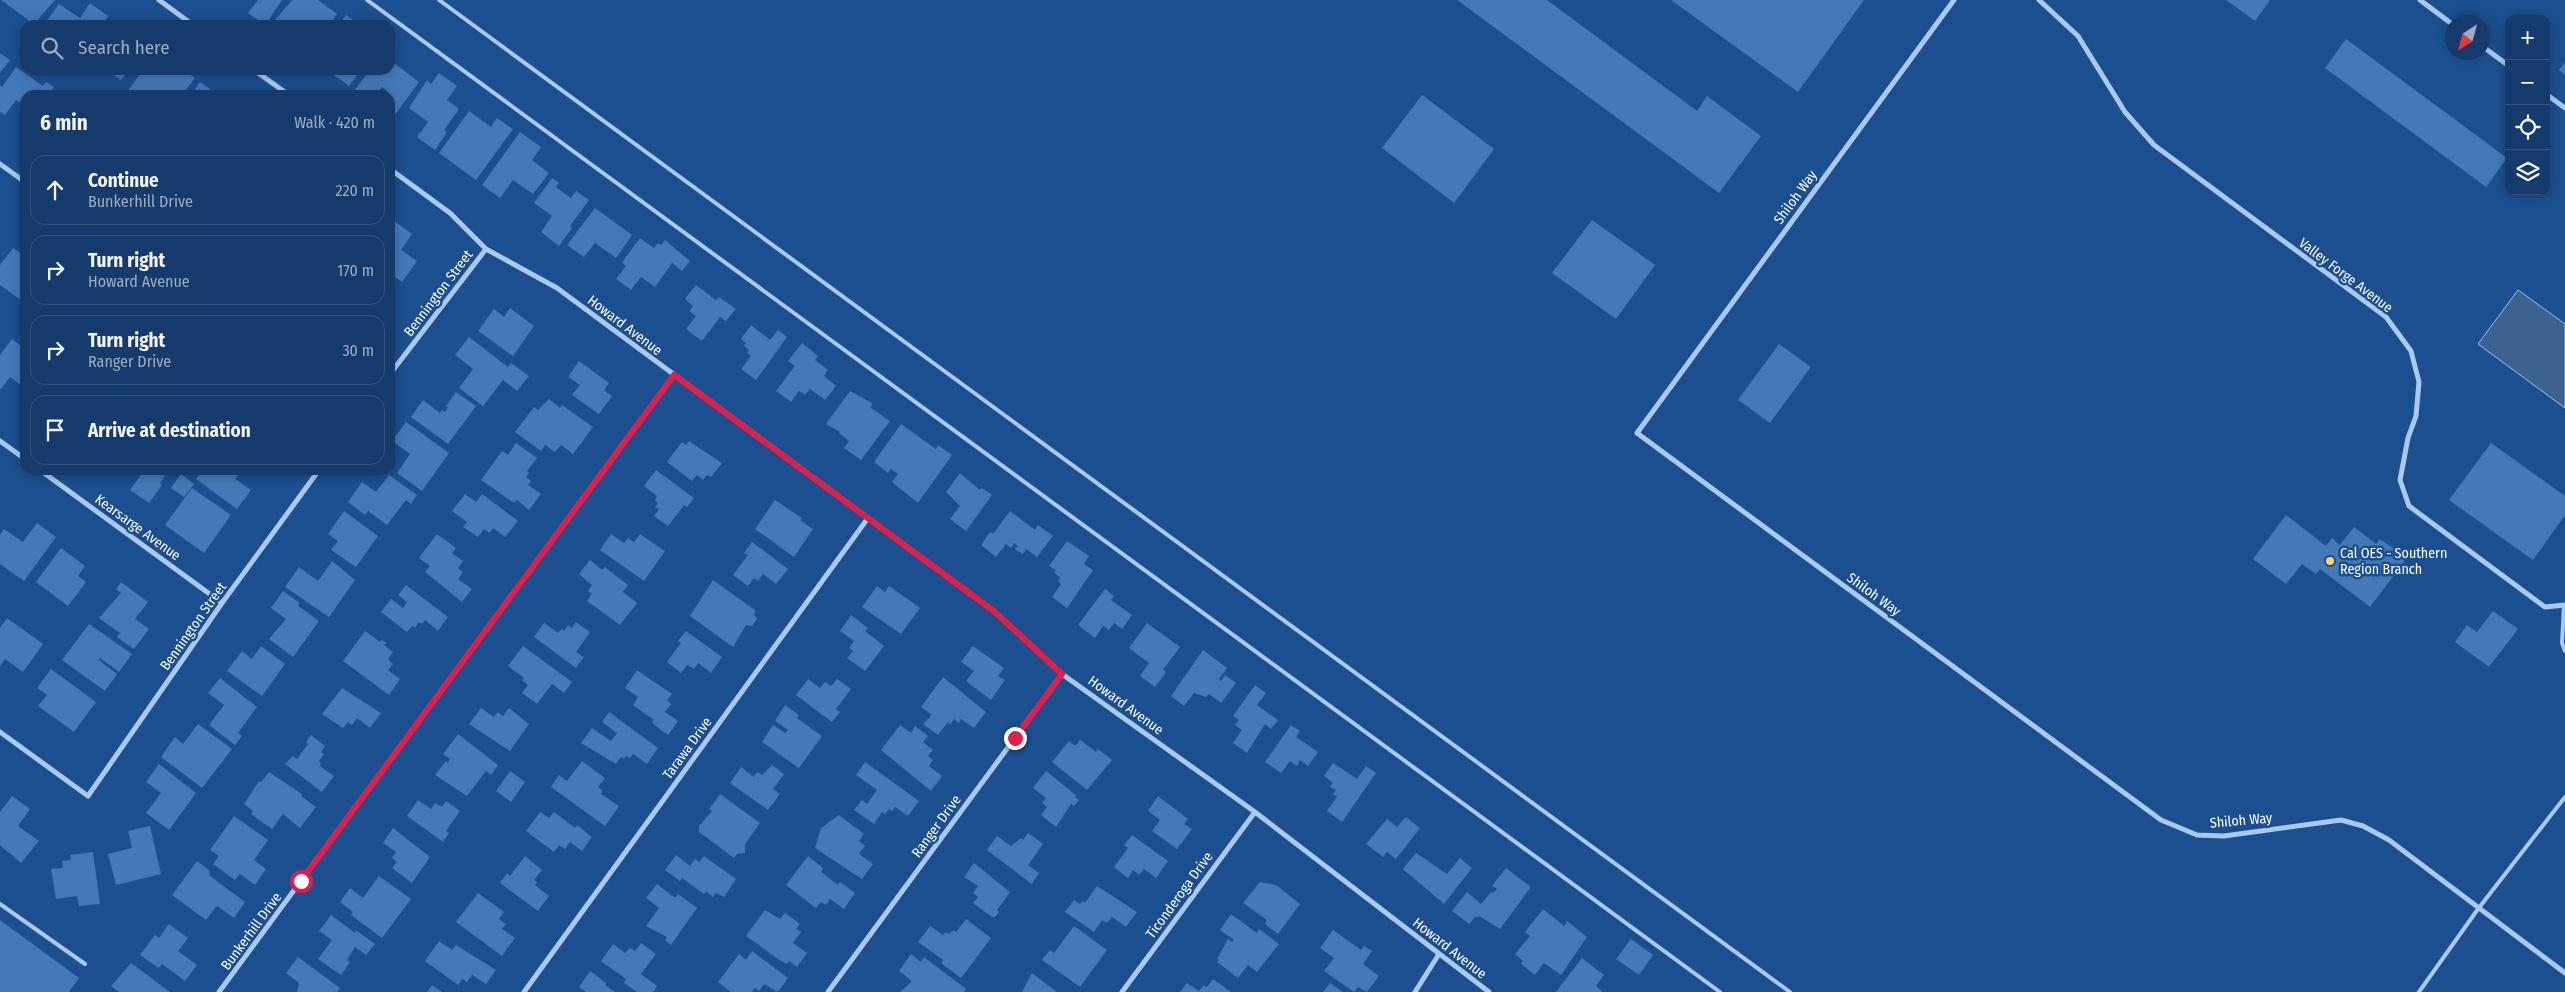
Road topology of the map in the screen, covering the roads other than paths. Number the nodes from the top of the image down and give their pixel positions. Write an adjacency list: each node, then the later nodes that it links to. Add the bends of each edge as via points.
1 (159, 0): 8 (street)
2 (367, 0): 9 (lane)
3 (439, 0): 47 (lane)
4 (1954, 0): 36 (street, Shiloh Way, via 1637,433 2161,820 2197,835 2224,836 2341,820 2356,824 2389,840)
5 (2039, 0): 29 (street, Valley Forge Avenue, via 2078,36 2125,112 2160,151 2386,317 2411,351 2419,382 2416,416 2400,480 2409,506 2545,607)
6 (2420, 0): 7 (street)
7 (2445, 19)
8 (186, 20)
9 (394, 20)
10 (395, 21): 46 (lane)
11 (2490, 52): 12 (street)
12 (2505, 63)
13 (261, 75): 14 (street)
14 (282, 90)
15 (2550, 97): 16 (street)
16 (2565, 108)
17 (0, 164): 19 (street)
18 (395, 173): 20 (street, Howard Avenue, via 450,213)
19 (20, 178)
20 (486, 249): 21 (street, Bennington Street); 22 (street, Howard Avenue, via 557,288)
21 (395, 367)
22 (674, 375): 27 (street, Howard Avenue); 40 (street, Bunkerhill Drive)
23 (0, 441): 24 (street)
24 (20, 455)
25 (47, 475): 28 (street, Kearsarge Avenue)
26 (315, 475): 28 (street, Bennington Street)
27 (868, 518): 31 (street, Howard Avenue, via 995,612); 41 (street, Tarawa Drive)
28 (222, 603): 32 (street, Bennington Street, via 88,796)
29 (2565, 605): 30 (lane, via 2562,643)
30 (2565, 651)
31 (1062, 674): 34 (street, Howard Avenue); 42 (street, Ranger Drive)
32 (0, 732)
33 (2565, 797): 36 (lane)
34 (1255, 812): 37 (street, Howard Avenue); 43 (street, Ticonderoga Drive)
35 (0, 904): 38 (lane)
36 (2478, 909): 39 (street, Shiloh Way); 48 (lane)
37 (1439, 954): 44 (street); 45 (street, Howard Avenue)
38 (85, 964)
39 (2565, 973)
40 (219, 992)
41 (524, 992)
42 (828, 992)
43 (1122, 992)
44 (1415, 992)
45 (1488, 992)
46 (1720, 992)
47 (1790, 992)
48 (2419, 992)

